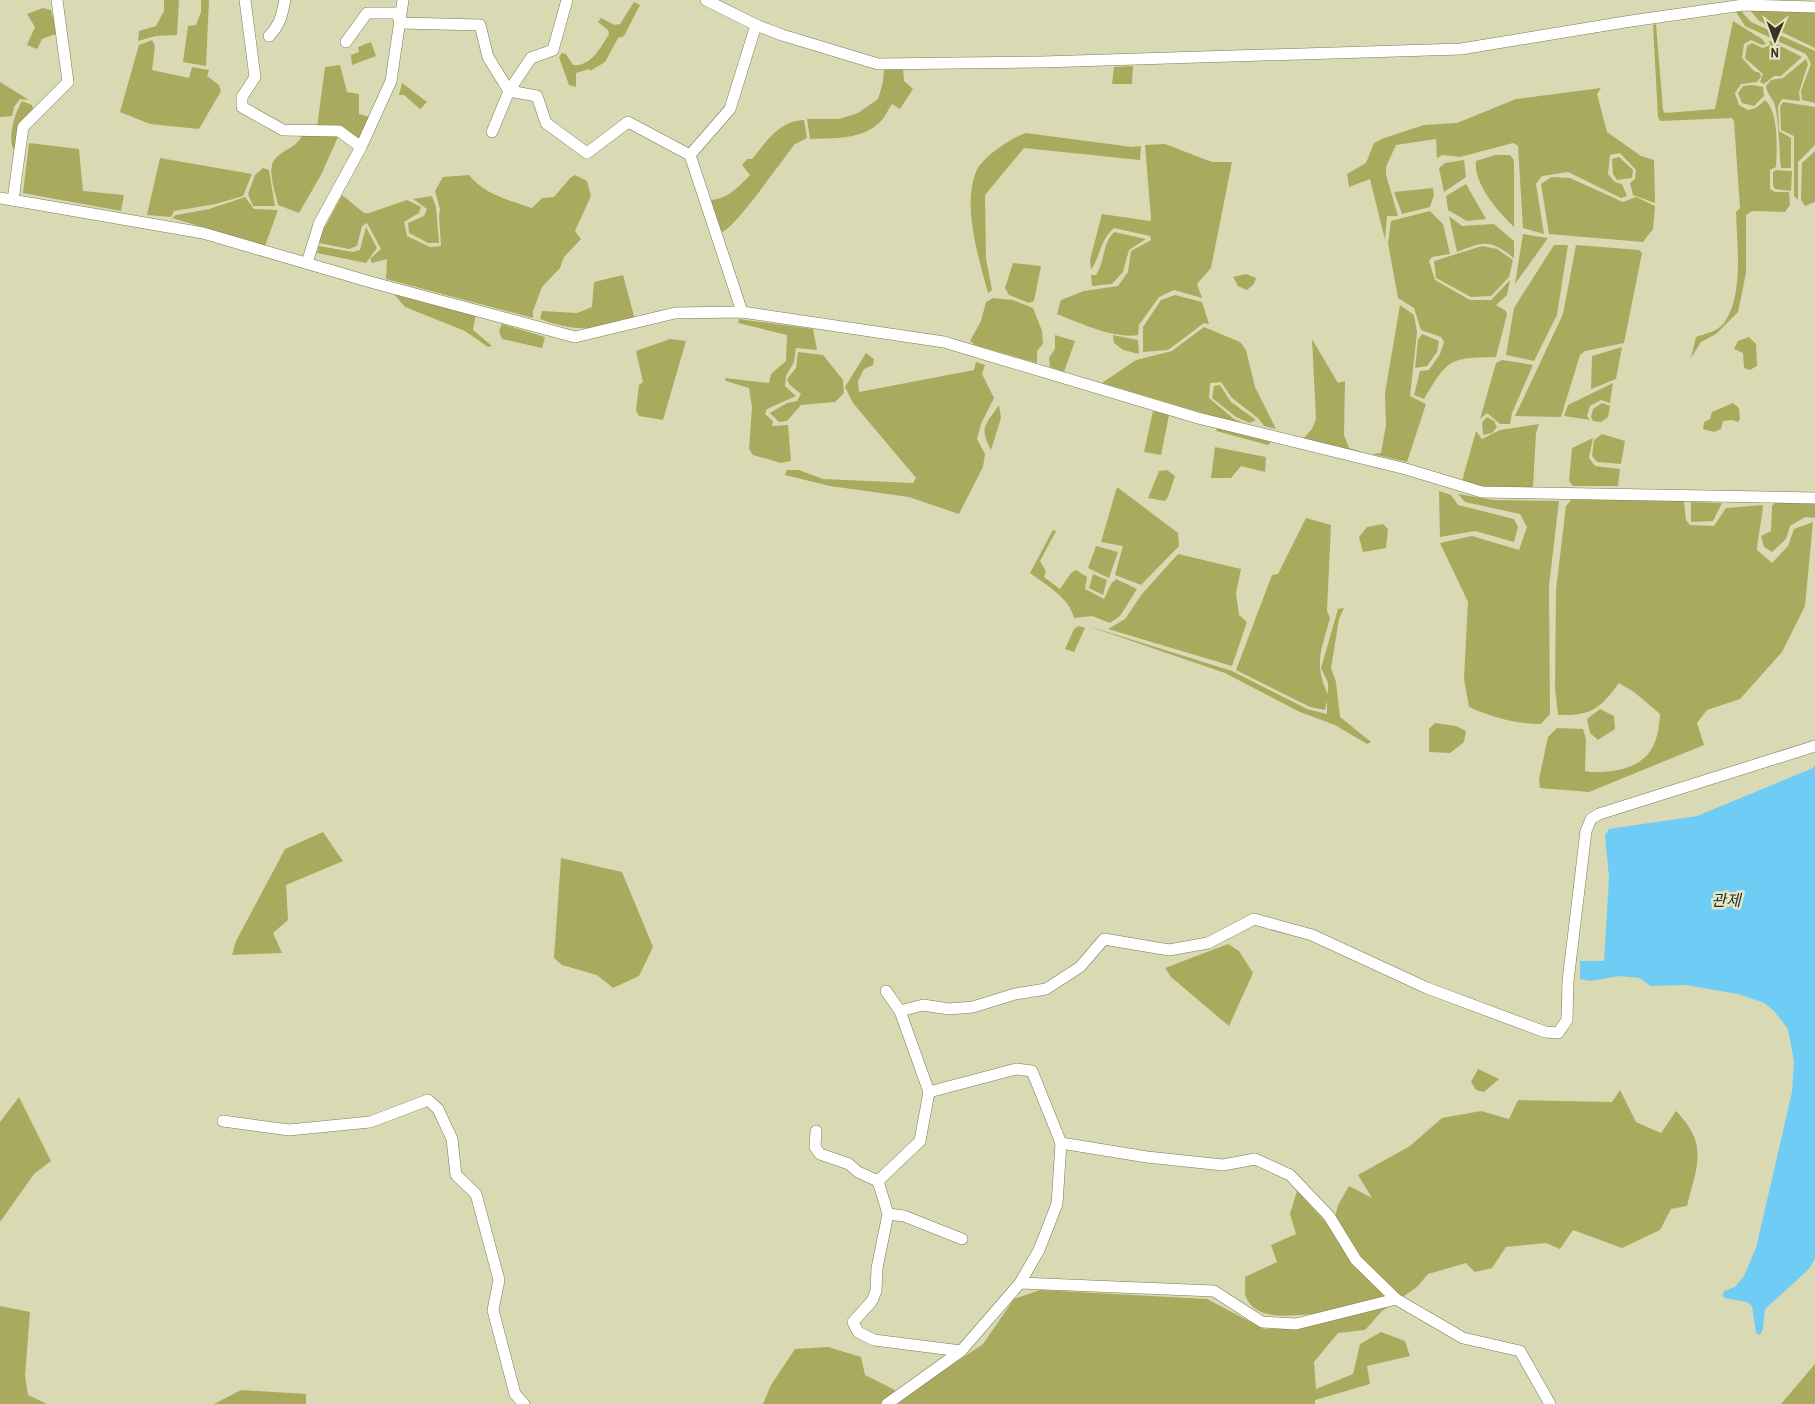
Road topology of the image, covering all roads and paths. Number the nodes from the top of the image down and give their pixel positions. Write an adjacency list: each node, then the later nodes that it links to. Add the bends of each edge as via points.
1 (57, 0): 17 (street, via 68,82 23,128)
2 (245, 0): 14 (street, via 255,77 242,97 242,107 283,130 339,131)
3 (285, 0): 10 (street, via 282,18)
4 (403, 0): 8 (street)
5 (567, 0): 12 (street, via 553,50 531,58)
6 (706, 0): 9 (street)
7 (1815, 7): 9 (street, via 1743,5 1461,49 1042,62 878,64)
8 (401, 23): 11 (street, via 396,13 367,13); 12 (street, via 480,25 488,57); 14 (street, via 391,81)
9 (756, 24): 15 (street, via 730,109)
10 (269, 36)
11 (346, 42)
12 (509, 90): 13 (street); 15 (street, via 537,96 546,123 588,153 628,122)
13 (492, 132)
14 (361, 146): 18 (street, via 319,224)
15 (690, 155): 19 (street)
16 (0, 198): 17 (street)
17 (13, 200): 18 (street, via 203,233)
18 (307, 263): 19 (street, via 575,337 675,313)
19 (742, 312): 20 (street, via 944,342 1198,418 1406,469 1482,492)
20 (1815, 498)
21 (1815, 746): 23 (street, via 1591,818 1584,840 1568,981 1567,1020 1558,1032 1545,1032 1427,988 1312,935 1254,919 1208,943 1169,950 1104,939 1080,967 1046,989 973,1006 949,1009 923,1005)
22 (886, 991): 23 (street)
23 (900, 1011): 24 (street)
24 (929, 1092): 27 (street, via 1016,1069 1032,1072); 28 (street, via 920,1141)
25 (223, 1121): 34 (street, via 289,1130 370,1122 428,1100 438,1109 452,1138 456,1175 476,1194 499,1280 494,1310 515,1394)
26 (816, 1131): 28 (street, via 815,1147 820,1154 849,1164)
27 (1061, 1143): 31 (street, via 1057,1204 1039,1250); 32 (street, via 1147,1157 1223,1164 1255,1159 1290,1175 1329,1216 1356,1260)
28 (878, 1181): 29 (street)
29 (888, 1214): 30 (street, via 904,1216); 33 (street, via 877,1268 876,1291 872,1301 854,1322 858,1332 874,1340)
30 (962, 1239)
31 (1020, 1283): 32 (street, via 1214,1291 1262,1322 1296,1324); 33 (street)
32 (1396, 1299): 36 (street, via 1463,1338 1520,1351)
33 (961, 1351): 35 (street)
34 (524, 1404)
35 (888, 1404)
36 (1550, 1404)

